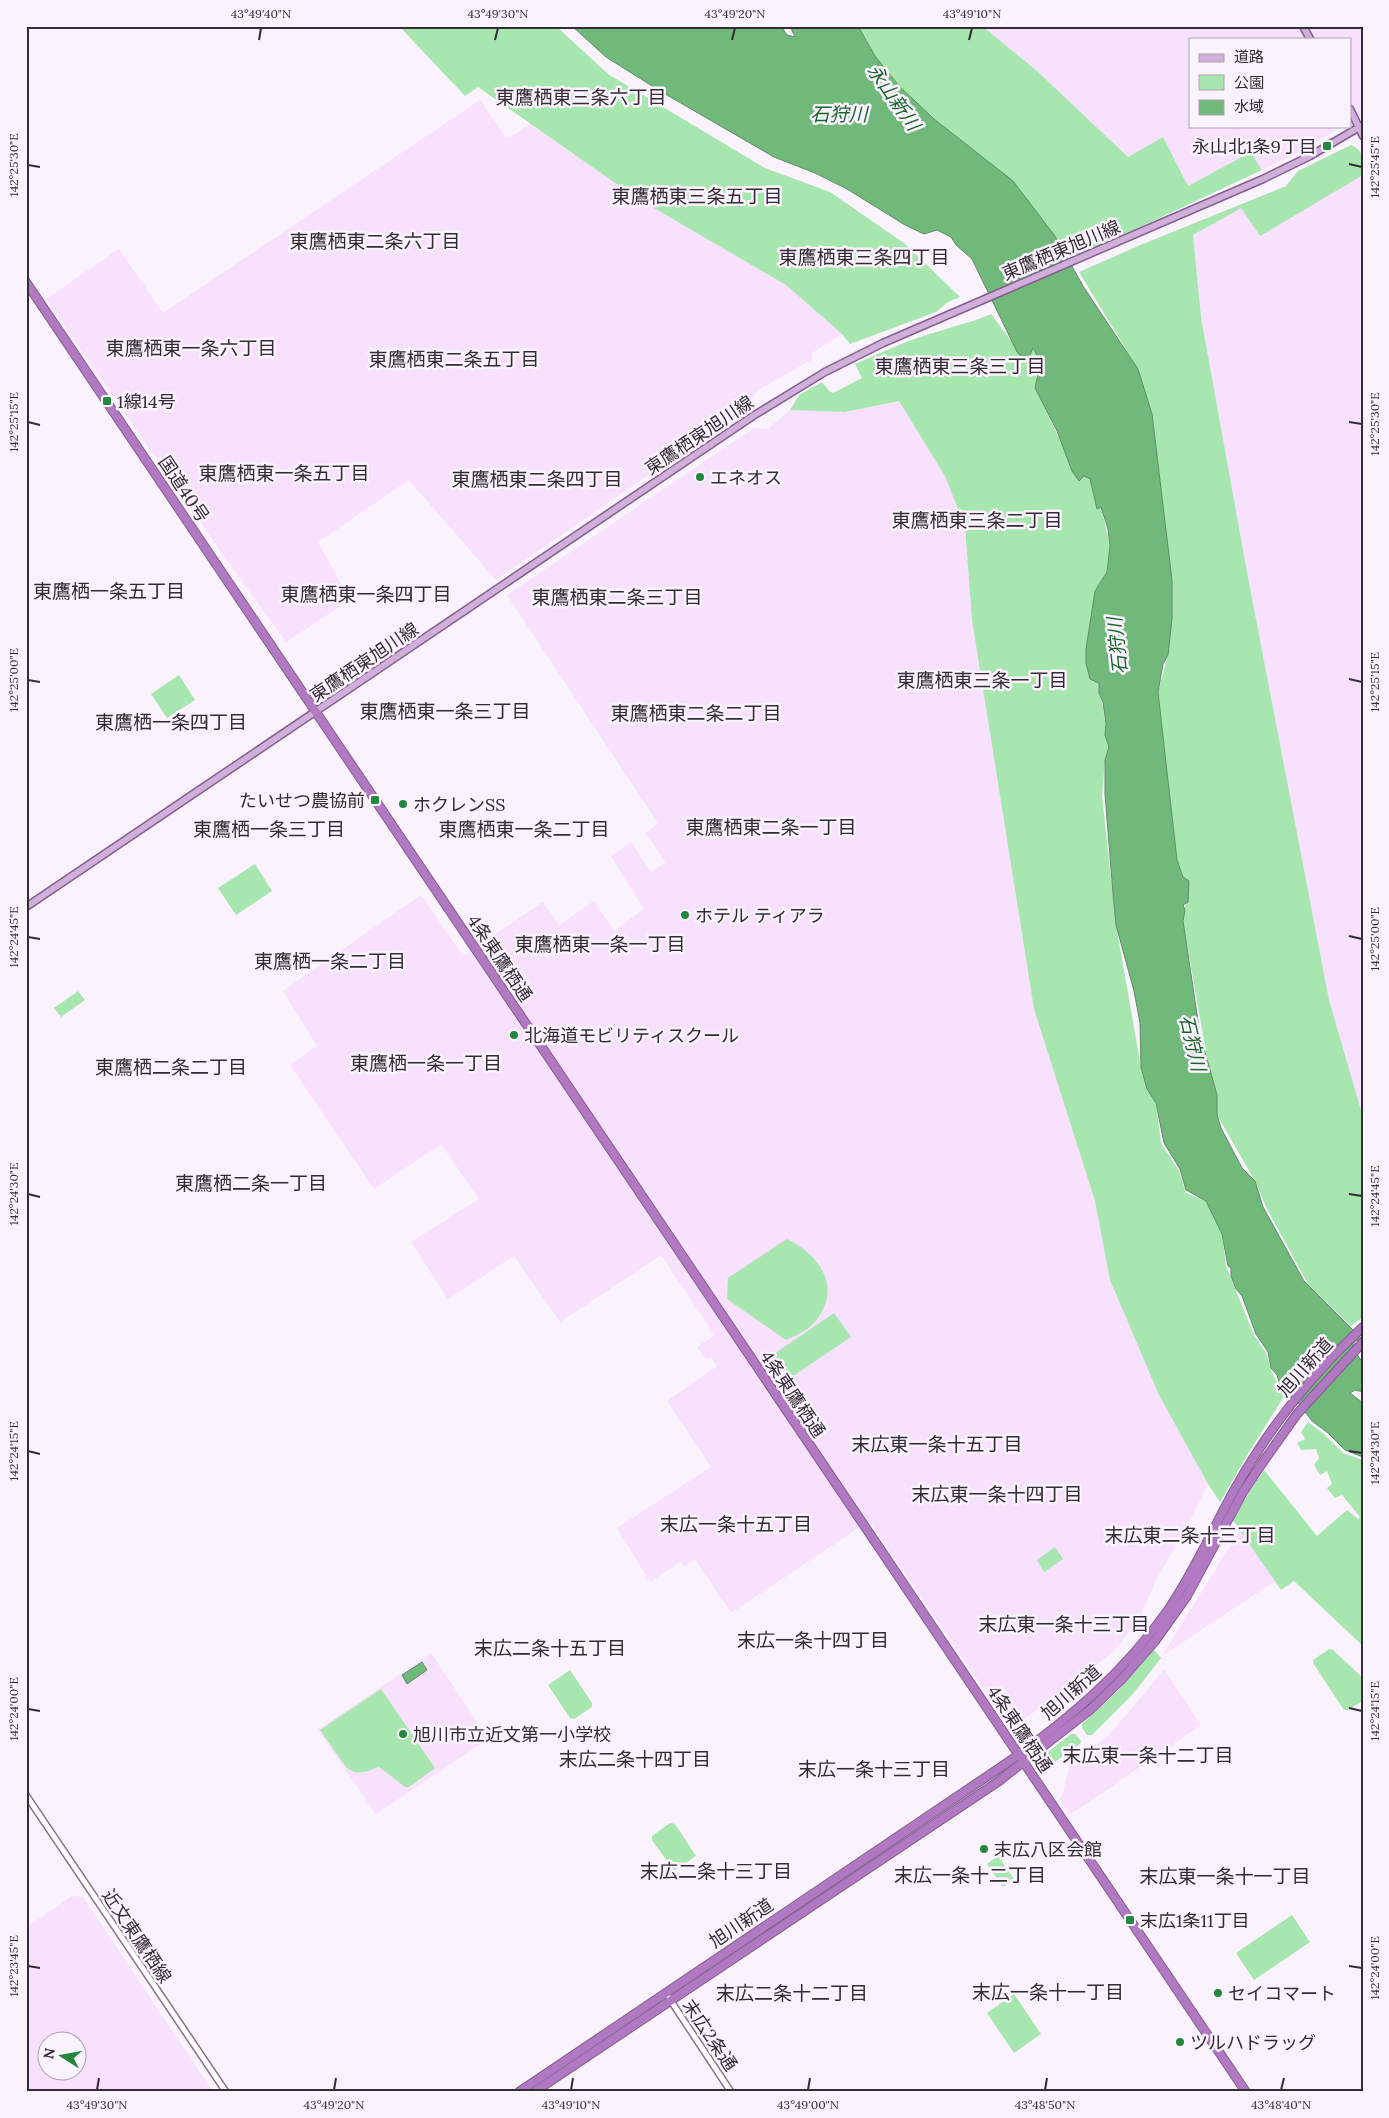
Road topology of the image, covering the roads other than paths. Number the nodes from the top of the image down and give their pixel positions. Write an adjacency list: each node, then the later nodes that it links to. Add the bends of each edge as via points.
1 (1303, 26): 2 (main road)
2 (1309, 38)
3 (1352, 112): 4 (main road)
4 (1362, 128): 5 (main road); 7 (main road, 東鷹栖東旭川線, via 1263,179 855,356 825,372 752,416)
5 (1363, 136)
6 (26, 282): 7 (highway, 国道40号)
7 (316, 712): 8 (main road, 東鷹栖東旭川線); 11 (highway, 4条東鷹栖通)
8 (26, 907)
9 (1363, 1327): 11 (highway, 旭川新道, via 1323,1366 1291,1404 1240,1479 1181,1589 1138,1649 1086,1703)
10 (1363, 1342): 12 (highway, 旭川新道, via 1297,1414 1247,1487 1199,1575 1155,1641 1097,1704)
11 (1018, 1754): 12 (highway, 4条東鷹栖通); 14 (highway, 旭川新道)
12 (1024, 1763): 15 (highway, 旭川新道); 20 (highway, 4条東鷹栖通)
13 (26, 1795): 16 (street, 近文東鷹栖線)
14 (666, 1993): 15 (street, 末広2条通); 17 (highway, 旭川新道)
15 (671, 2001): 18 (highway, 旭川新道); 19 (street, 末広2条通)
16 (226, 2092)
17 (519, 2092)
18 (534, 2092)
19 (731, 2092)
20 (1246, 2092)

